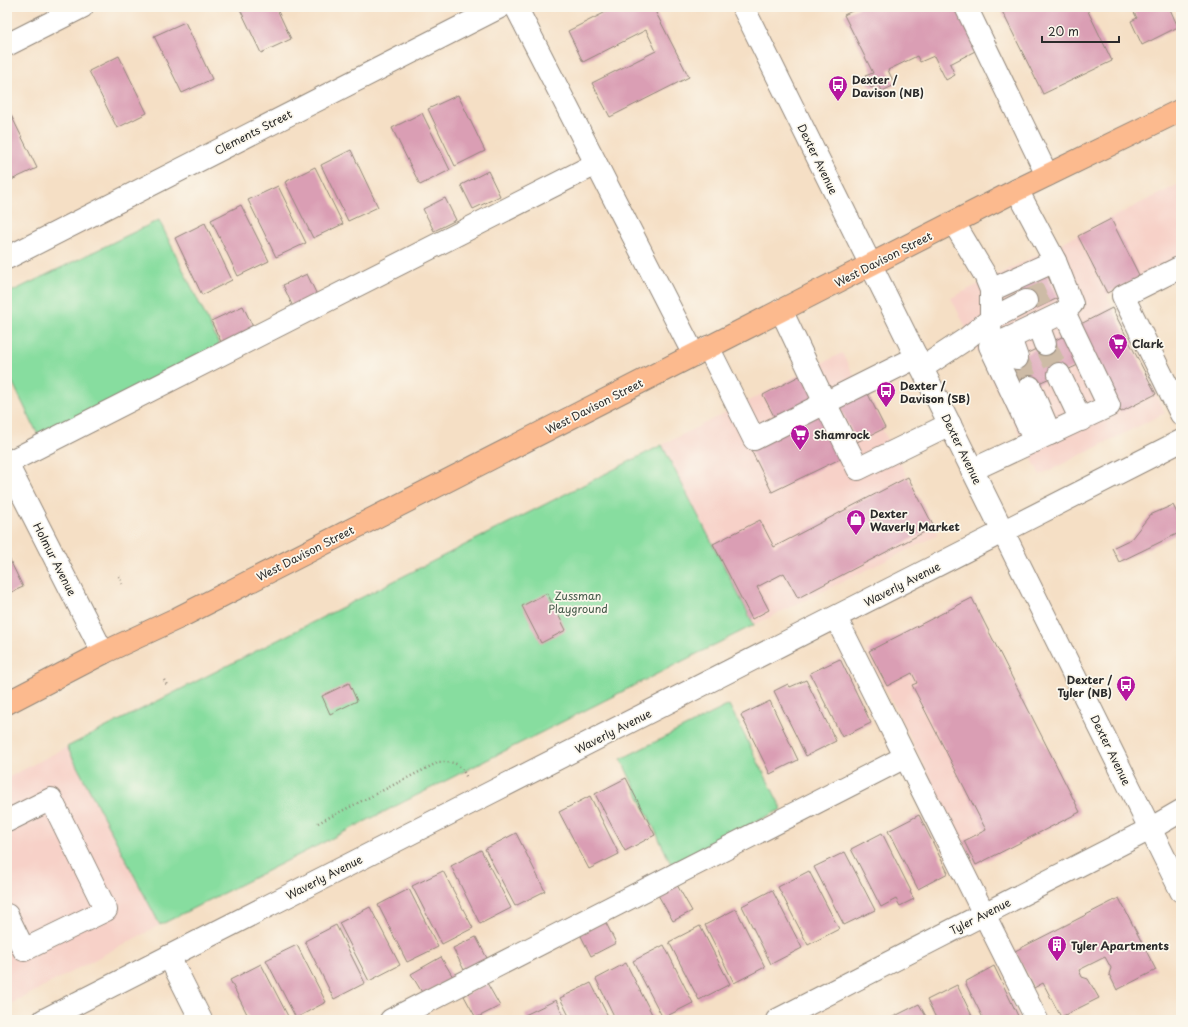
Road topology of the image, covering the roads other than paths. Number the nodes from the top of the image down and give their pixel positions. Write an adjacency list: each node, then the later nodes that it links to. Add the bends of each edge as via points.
1 (82, 7): 6 (street)
2 (500, 7): 12 (street, Clements Street)
3 (516, 7): 8 (street)
4 (743, 7): 14 (street, Dexter Avenue)
5 (966, 7): 9 (street)
6 (7, 45)
7 (1181, 110): 9 (highway, West Davison Street)
8 (596, 164): 22 (street); 32 (street)
9 (1047, 175): 10 (highway, West Davison Street)
10 (1017, 190): 11 (highway, West Davison Street); 13 (street)
11 (954, 223): 14 (highway, West Davison Street); 16 (street)
12 (7, 258)
13 (1055, 261): 16 (street); 19 (street, via 1059,286 1072,304)
14 (871, 265): 18 (highway, West Davison Street); 23 (street, Dexter Avenue)
15 (1181, 267): 27 (street, via 1122,296)
16 (991, 290): 20 (street)
17 (1026, 302): 20 (street)
18 (781, 310): 22 (highway, West Davison Street); 26 (street)
19 (1064, 312): 21 (street, via 1041,334 1013,348); 28 (street, via 1109,406)
20 (991, 318): 21 (street); 23 (street, via 966,339)
21 (990, 346): 30 (street)
22 (701, 351): 26 (street, via 754,439); 36 (highway, West Davison Street, via 178,618)
23 (919, 363): 26 (street); 29 (street, Dexter Avenue)
24 (1059, 374): 28 (street)
25 (1030, 387): 30 (street)
26 (825, 403): 29 (street, via 858,469)
27 (1181, 414)
28 (1081, 420): 30 (street)
29 (950, 424): 33 (street, Dexter Avenue)
30 (1042, 437): 33 (street)
31 (1181, 441): 34 (street, Waverly Avenue)
32 (7, 464): 36 (street, Holmur Avenue)
33 (972, 470): 34 (street, Dexter Avenue)
34 (1003, 532): 35 (street, Waverly Avenue); 41 (street, Dexter Avenue)
35 (836, 618): 38 (street); 45 (street, Waverly Avenue)
36 (103, 653): 37 (highway, West Davison Street)
37 (7, 703)
38 (905, 758): 43 (street); 48 (street)
39 (1181, 811): 41 (street, Tyler Avenue)
40 (7, 821): 44 (street, via 51,799 106,910 24,950)
41 (1150, 829): 42 (street, Dexter Avenue); 43 (street, Tyler Avenue)
42 (1181, 891)
43 (984, 914): 49 (street, Tyler Avenue); 50 (street)
44 (7, 915)
45 (169, 956): 46 (street, Waverly Avenue); 47 (street)
46 (44, 1020)
47 (201, 1020)
48 (392, 1020)
49 (777, 1020)
50 (1037, 1020)

